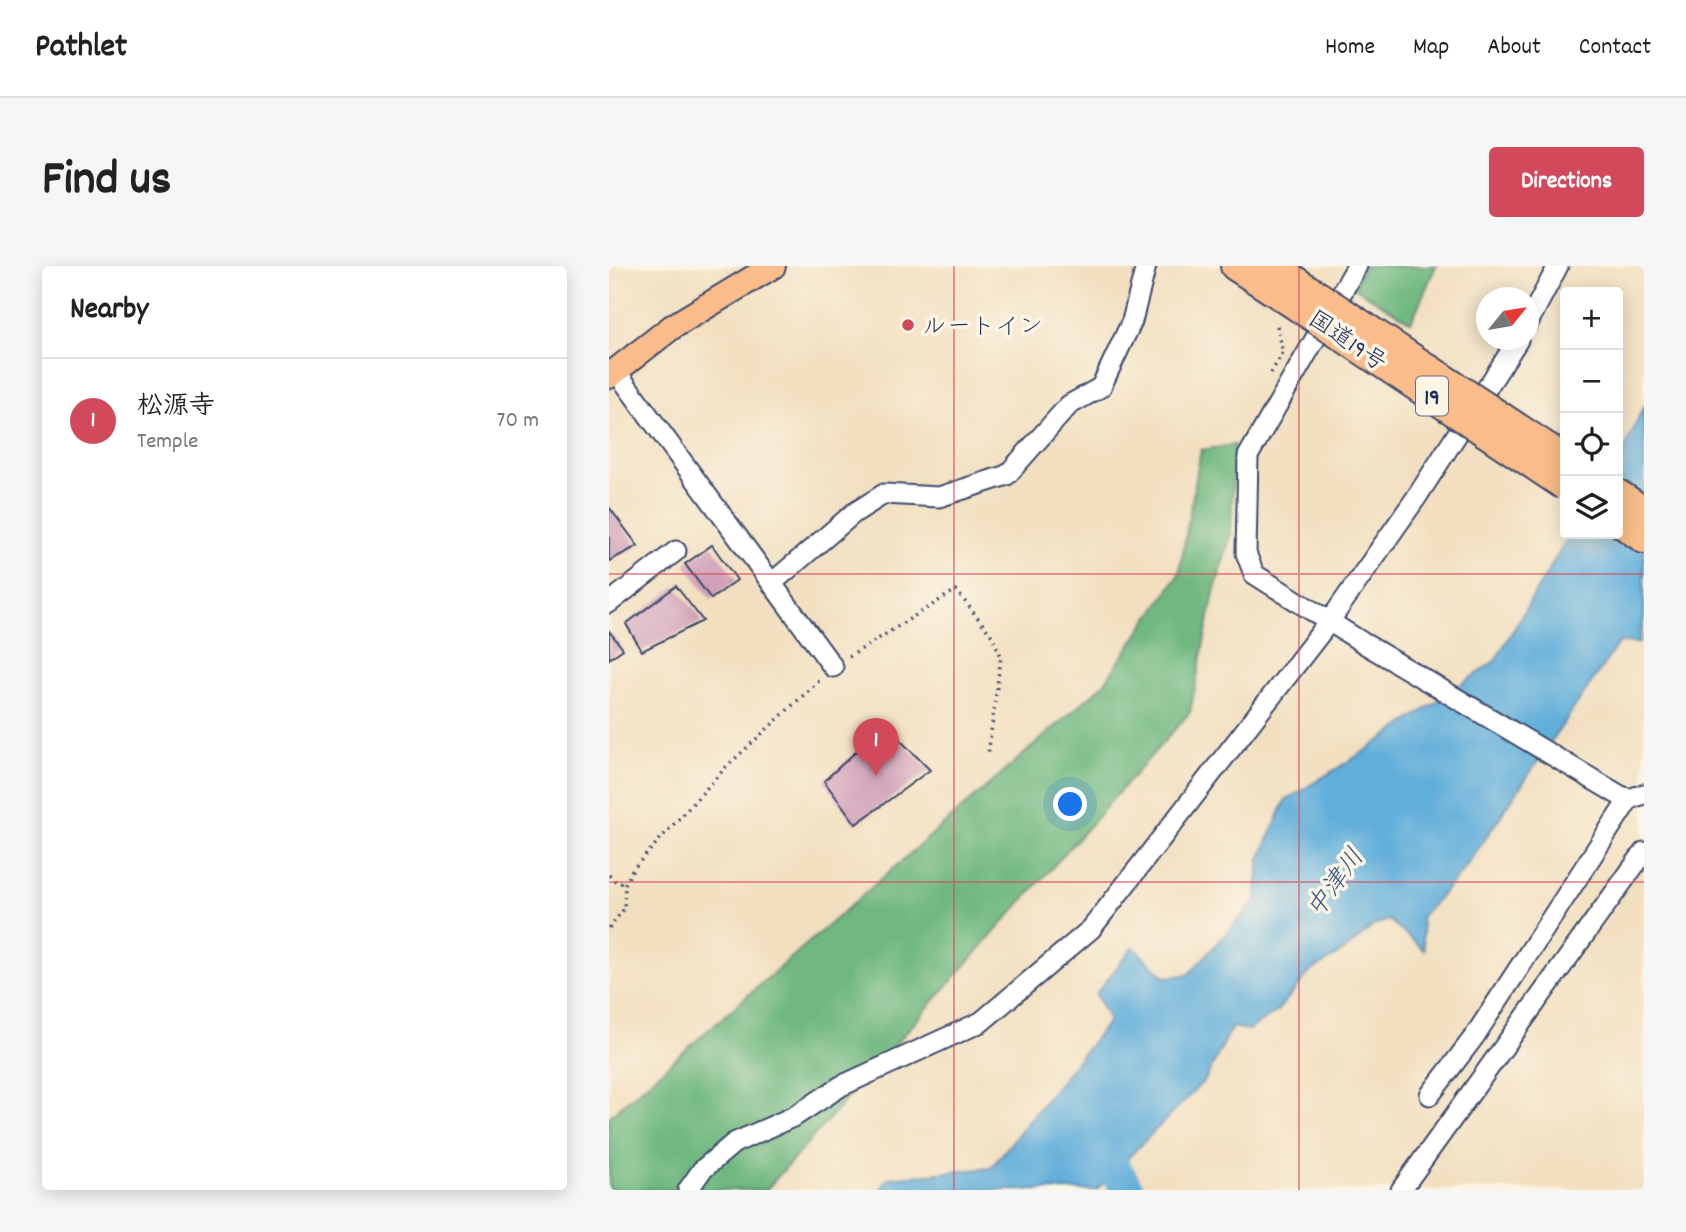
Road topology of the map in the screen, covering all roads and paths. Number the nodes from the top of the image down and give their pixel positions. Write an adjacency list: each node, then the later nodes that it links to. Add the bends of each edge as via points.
1 (773, 266): 10 (main road, via 672,327)
2 (1146, 266): 19 (street, via 1132,321 1101,387 1069,405 1007,475 939,497 884,494 854,513)
3 (1235, 266): 8 (highway, 国道19号 / 19)
4 (1273, 266): 8 (highway, 国道19号 / 19)
5 (1357, 266): 21 (street, via 1248,456 1246,553 1254,574)
6 (1558, 266): 7 (street)
7 (1539, 301)
8 (1295, 304): 11 (path, via 1283,352); 12 (highway, 国道19号 / 19, bridge); 13 (highway, 国道19号 / 19, bridge)
9 (1512, 350): 21 (street)
10 (613, 373): 19 (street)
11 (1270, 376)
12 (1560, 456)
13 (1560, 483)
14 (1623, 497): 15 (highway)
15 (1644, 511)
16 (1623, 525): 17 (highway)
17 (1644, 539)
18 (676, 551): 20 (street)
19 (773, 582): 22 (street)
20 (609, 603)
21 (1329, 622): 24 (street); 30 (street, via 1091,929 981,1022 841,1086 795,1116 734,1143 702,1170)
22 (833, 667): 23 (path, via 956,590 992,636 1001,656); 27 (path, via 717,777 663,834)
23 (988, 755)
24 (1631, 796): 29 (street, via 1474,1037)
25 (1644, 852): 31 (street)
26 (609, 875): 27 (path)
27 (625, 884): 28 (path, via 624,909)
28 (609, 928)
29 (1430, 1095)
30 (688, 1190)
31 (1401, 1190)

